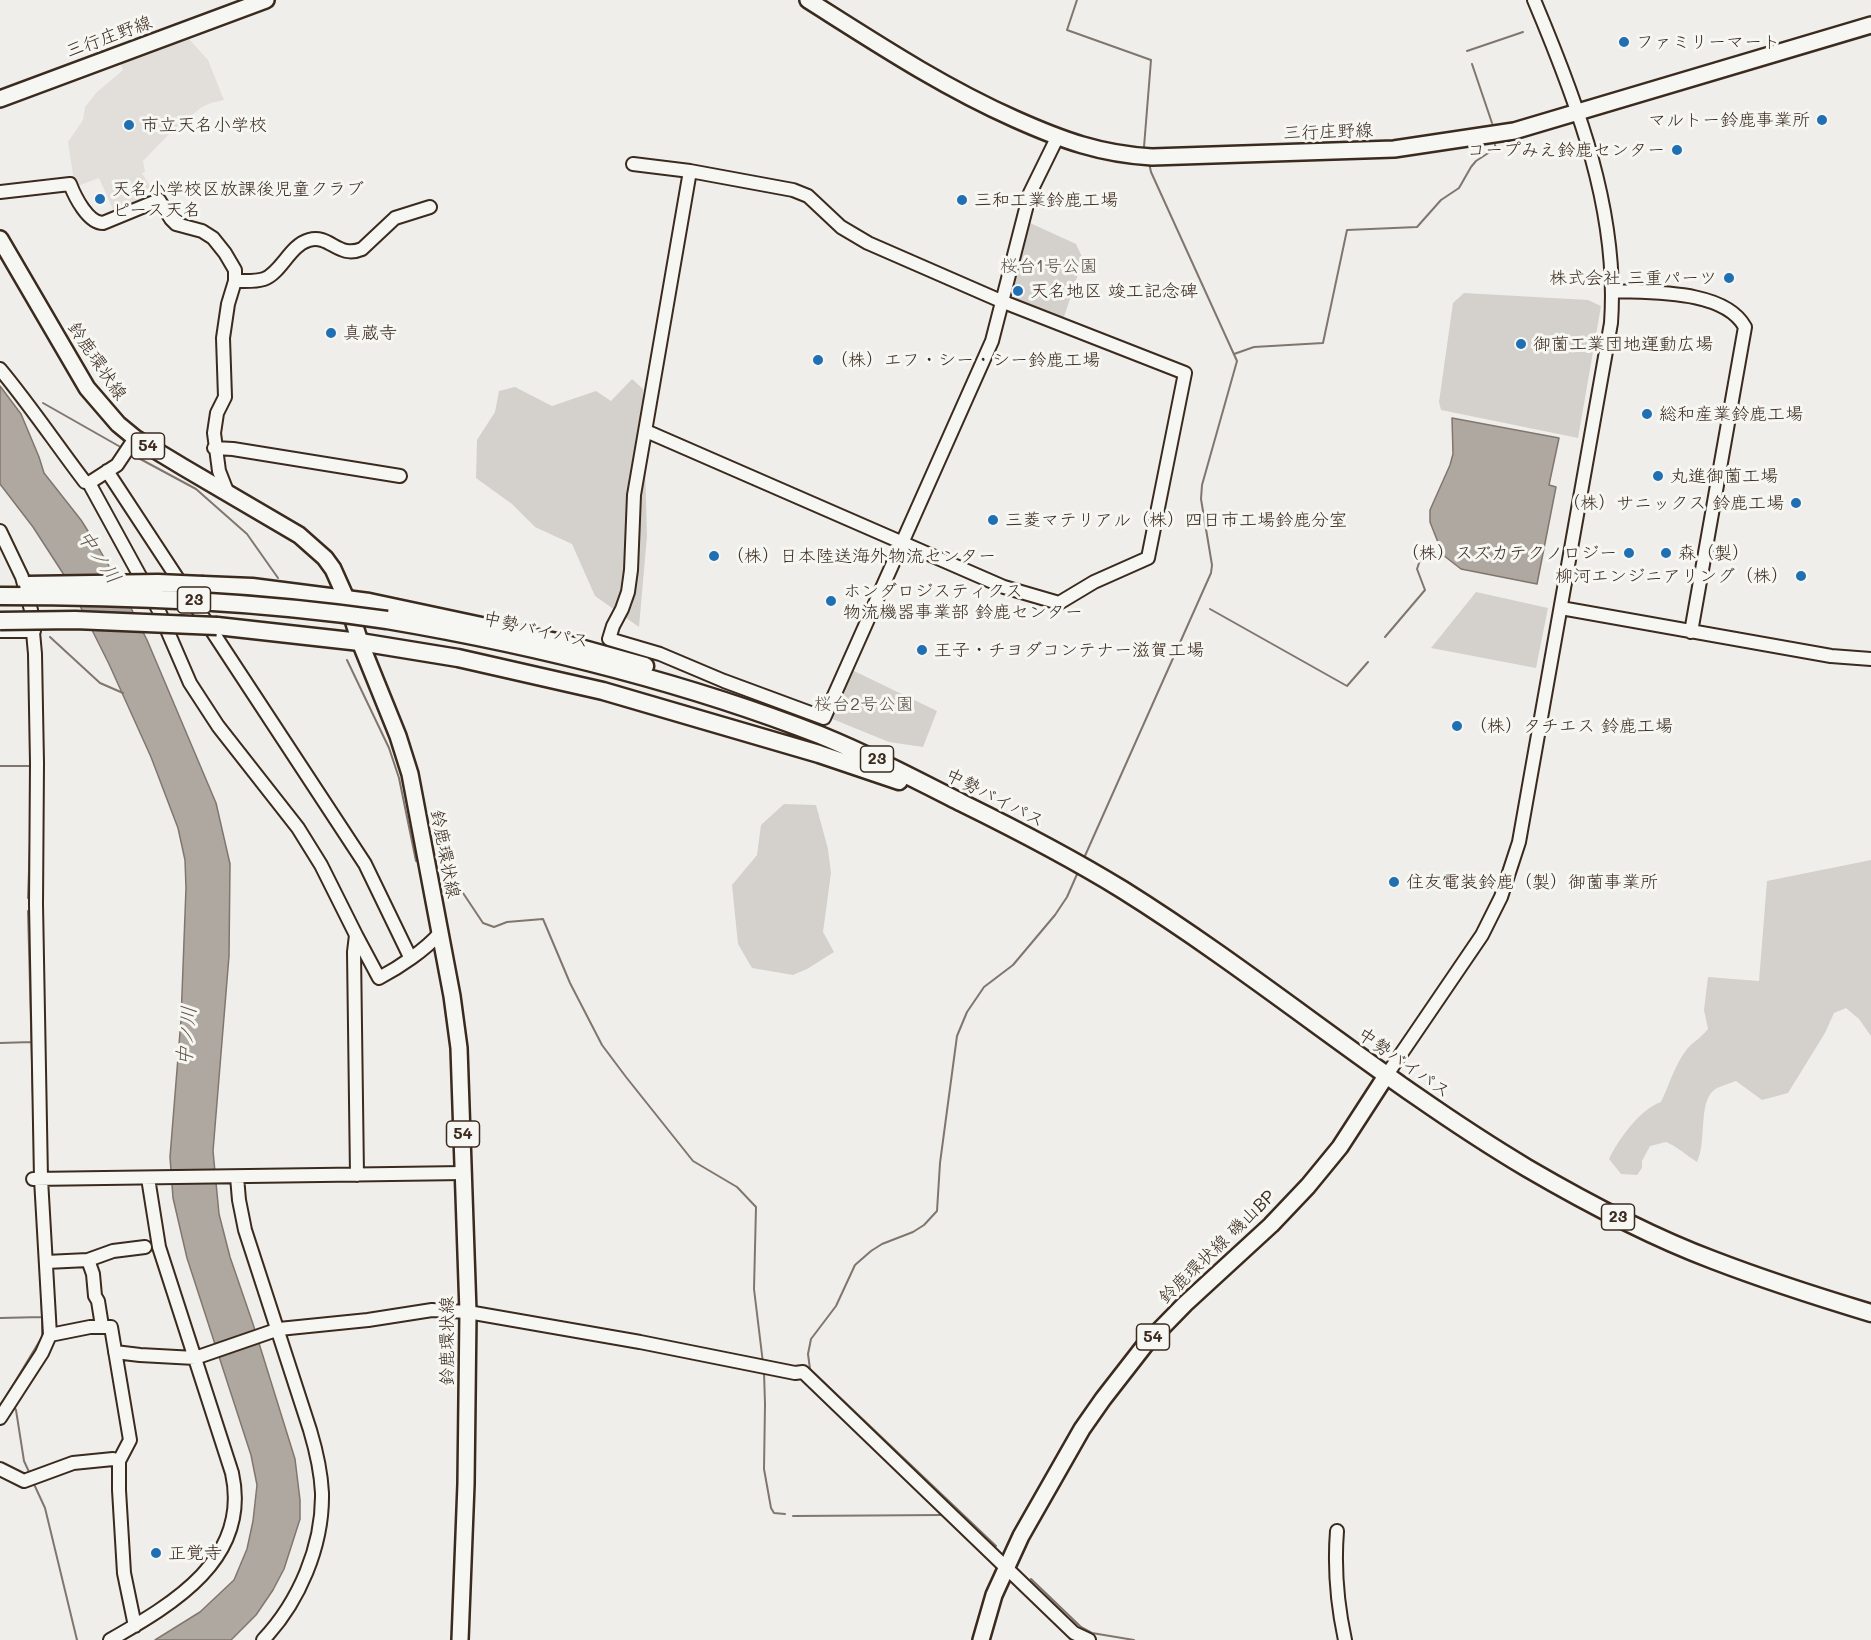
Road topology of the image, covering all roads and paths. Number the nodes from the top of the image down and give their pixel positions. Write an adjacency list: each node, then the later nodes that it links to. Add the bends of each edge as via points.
1 (266, 0): 5 (main road, 三行庄野線)
2 (808, 0): 10 (main road, 三行庄野線, via 921,72)
3 (1534, 0): 7 (street)
4 (1539, 0): 7 (street)
5 (248, 3): 8 (main road, 三行庄野線)
6 (1871, 25): 9 (main road, 三行庄野線)
7 (1548, 33): 9 (street)
8 (0, 99)
9 (1578, 112): 10 (main road, 三行庄野線, via 1514,131 1394,149 1145,157 1099,151); 17 (street, via 1605,214)
10 (1057, 138): 18 (street, via 1030,194)
11 (633, 164): 12 (street)
12 (690, 171): 18 (street, via 793,190 815,202 850,234); 20 (street)
13 (0, 192): 16 (street, via 70,184 91,218 103,224 159,200 176,224 213,238 232,264)
14 (430, 207): 16 (street, via 395,218 357,251 345,251 323,240 308,240 268,277)
15 (0, 239): 21 (main road, 鈴鹿環状線 / 54, via 87,388 118,424)
16 (235, 281): 22 (street, via 224,322 225,397 217,413)
17 (1613, 291): 33 (street, via 1604,366); 37 (street, via 1698,297 1735,315 1745,327)
18 (1001, 301): 28 (street, via 992,341); 28 (street, via 1185,373 1148,558 1059,603 1004,587)
19 (0, 369): 25 (street)
20 (646, 431): 28 (street); 28 (street, via 634,495 628,592 609,639 660,654 824,718)
21 (130, 446): 23 (street, via 117,465); 26 (main road, 鈴鹿環状線 / 54)
22 (214, 448): 24 (street); 26 (street)
23 (106, 471): 25 (street); 44 (street, via 365,864)
24 (400, 476)
25 (89, 483): 43 (street, via 158,609 190,683 218,726 298,828)
26 (228, 494): 32 (main road, 鈴鹿環状線 / 54, via 300,535 316,549 333,569)
27 (0, 531): 29 (street)
28 (902, 542)
29 (6, 554): 35 (street, via 22,578)
30 (0, 585): 32 (highway, bridge, via 169,583 252,587)
31 (0, 596): 40 (highway, 中勢バイパス / 23, bridge, via 158,598 326,611 461,633)
32 (346, 598): 38 (main road, 鈴鹿環状線 / 54); 40 (highway, 23, via 556,642)
33 (1561, 608): 37 (street); 45 (street, via 1519,842 1501,897 1469,957)
34 (0, 621): 38 (highway, bridge, via 217,626)
35 (34, 631): 36 (street); 50 (street)
36 (0, 632)
37 (1691, 632): 39 (street, via 1849,659)
38 (360, 642): 41 (highway, via 458,658 603,691 880,774); 42 (main road, 鈴鹿環状線 / 54, via 410,774)
39 (1871, 659)
40 (643, 671): 41 (highway, 中勢バイパス / 23, via 703,687 873,758)
41 (989, 816): 45 (highway, 中勢バイパス / 23, via 1123,890)
42 (440, 933): 44 (street); 46 (main road, 鈴鹿環状線 / 54, via 459,1048)
43 (356, 934): 44 (street, via 380,978); 47 (street)
44 (410, 957)
45 (1386, 1076): 55 (highway, 中勢バイパス / 23, via 1523,1165 1668,1242); 65 (main road, 鈴鹿環状線 磯山BP / 54, via 1341,1148 1308,1186 1153,1336 1103,1399 1047,1488)
46 (464, 1173): 47 (street); 54 (main road, 鈴鹿環状線 / 54)
47 (357, 1175): 48 (street)
48 (237, 1177): 49 (street); 57 (street, via 245,1230)
49 (148, 1178): 50 (street); 60 (street, via 159,1247)
50 (38, 1179): 53 (street)
51 (145, 1247): 52 (street, via 112,1251)
52 (88, 1260): 53 (street); 56 (street)
53 (46, 1262): 58 (street)
54 (468, 1312): 57 (street, via 432,1310); 65 (street, via 803,1372); 69 (main road, 鈴鹿環状線 / 54)
55 (1871, 1313)
56 (102, 1326): 58 (street); 59 (street, via 111,1326)
57 (277, 1330): 60 (street); 68 (street, via 316,1452 322,1506 307,1574 281,1619)
58 (50, 1335): 61 (street)
59 (115, 1352): 60 (street); 62 (street, via 130,1440)
60 (195, 1358): 66 (street, via 232,1473 233,1513 222,1548 203,1575)
61 (0, 1418)
62 (119, 1461): 63 (street, via 72,1463 22,1480); 66 (street, via 124,1573)
63 (0, 1469)
64 (1337, 1531): 72 (street, via 1336,1587)
65 (1007, 1567): 70 (main road, 鈴鹿環状線 磯山BP / 54); 71 (street, via 1074,1633)
66 (135, 1626): 67 (street)
67 (110, 1640)
68 (263, 1640)
69 (460, 1640)
70 (981, 1640)
71 (1089, 1640)
72 (1345, 1640)

